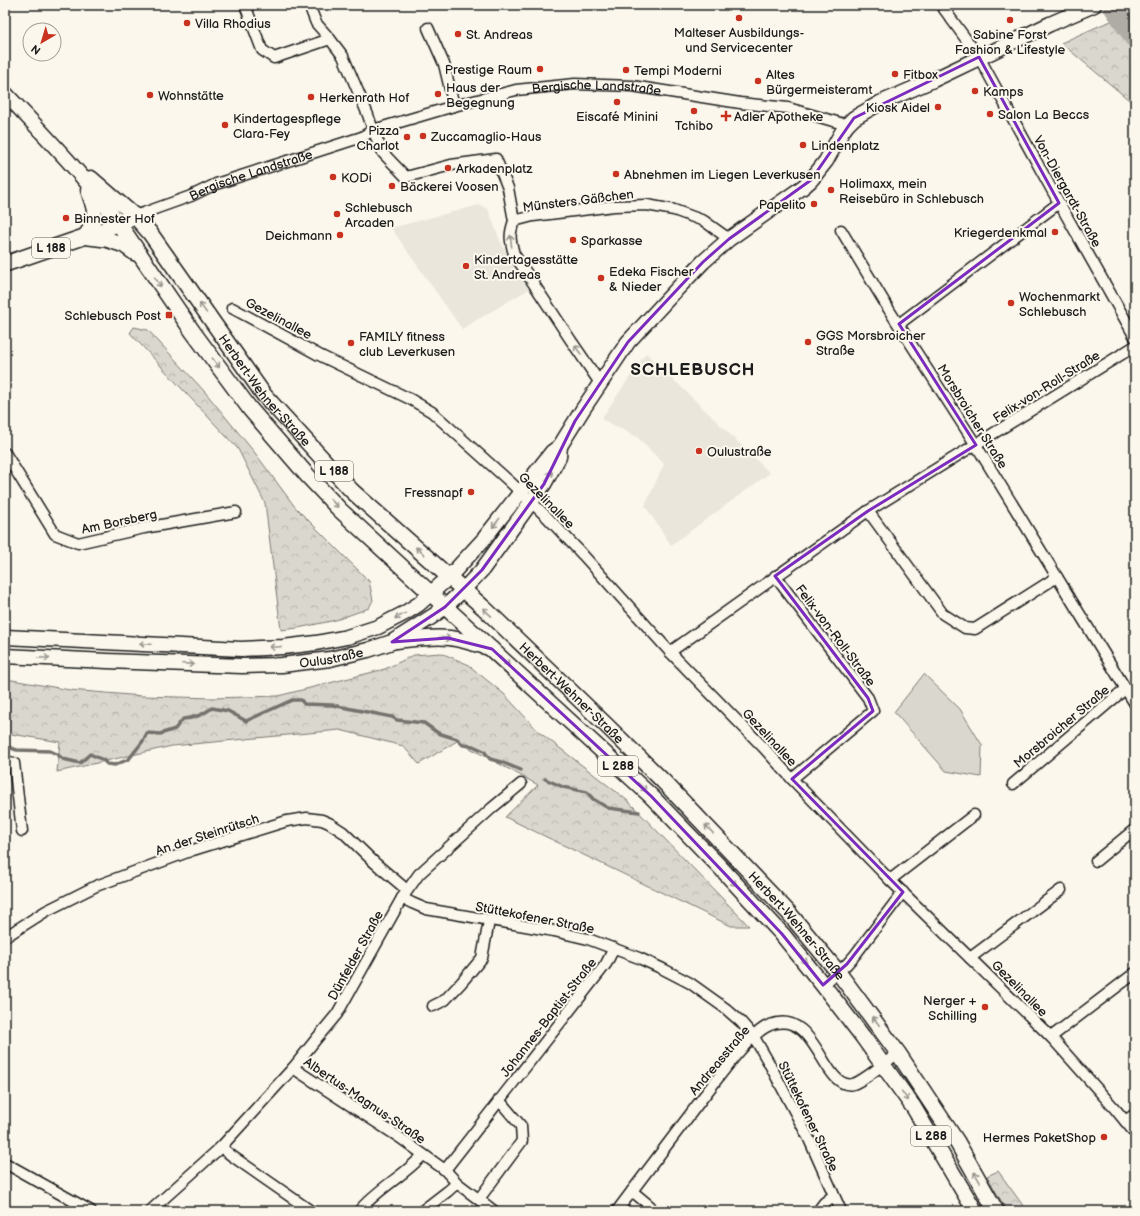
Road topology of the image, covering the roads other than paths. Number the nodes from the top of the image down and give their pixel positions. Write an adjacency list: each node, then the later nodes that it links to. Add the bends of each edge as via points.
1 (245, 5): 6 (street, via 262,50 274,58)
2 (309, 5): 6 (street, via 316,23)
3 (940, 5): 7 (street, Von-Diergardt-Straße)
4 (1091, 6): 7 (main road)
5 (428, 28): 9 (street, via 444,64)
6 (330, 39): 11 (street, via 343,56)
7 (979, 57): 10 (main road, via 880,103); 14 (street, Von-Diergardt-Straße)
8 (5, 94): 12 (main road)
9 (454, 106): 10 (street, Bergische Landstraße, via 516,90 575,84 623,85 788,108); 11 (street, Bergische Landstraße)
10 (847, 125): 20 (main road, Oulustraße, via 826,161 811,180)
11 (372, 130): 15 (street, Bergische Landstraße, via 362,137 216,184); 16 (street, via 383,152 406,177 451,165 496,158 508,188)
12 (60, 151): 13 (main road); 15 (main road)
13 (86, 184): 17 (main road); 19 (main road, via 95,215 92,227)
14 (1059, 203): 24 (street); 25 (street, Von-Diergardt-Straße)
15 (135, 216): 17 (main road, L 188); 36 (main road, Herbert-Wehner-Straße / L 188, one-way to 15, via 352,491 264,396 150,233)
16 (514, 221): 20 (street, Münsters Gäßchen, via 533,216 614,206 647,205 674,210 704,221); 27 (street, Münsters Gäßchen, one-way to 16, via 514,254 510,241)
17 (119, 224): 19 (main road, L 188); 21 (main road, Herbert-Wehner-Straße / L 188)
18 (841, 230): 24 (street, Morsbroicher Straße)
19 (85, 236): 21 (main road, via 124,245); 22 (main road, L 188)
20 (729, 239): 27 (main road, Oulustraße, via 677,289 628,342)
21 (141, 258): 39 (main road, Herbert-Wehner-Straße / L 188, one-way to 39, via 250,409 307,475 340,510)
22 (5, 264)
23 (232, 308): 31 (street, Gezelinallee, via 430,411)
24 (899, 324): 28 (street, Morsbroicher Straße)
25 (1135, 337)
26 (1135, 346): 28 (street, Felix-von-Roll-Straße)
27 (600, 383): 29 (main road, Oulustraße)
28 (976, 445): 33 (street, Felix-von-Roll-Straße); 37 (street, Morsbroicher Straße)
29 (560, 446): 31 (main road, Oulustraße, via 552,452); 32 (main road, Oulustraße, one-way to 29, via 559,458)
30 (5, 453): 34 (street, Am Borsberg, via 55,534 78,543 144,528)
31 (520, 492): 32 (street, Gezelinallee); 36 (main road, Oulustraße, one-way to 36, via 483,540)
32 (531, 502): 38 (main road, Oulustraße, via 482,570); 44 (street, Gezelinallee, via 583,555)
33 (868, 511): 35 (street, Felix-von-Roll-Straße); 37 (street, via 943,614 965,628 974,629)
34 (236, 512)
35 (775, 576): 44 (street, Felix-von-Roll-Straße); 48 (street, Felix-von-Roll-Straße, via 868,698)
36 (449, 577): 38 (main road, Herbert-Wehner-Straße / L 188); 39 (main road, Oulustraße)
37 (1057, 577): 46 (street, Morsbroicher Straße)
38 (463, 590): 40 (main road, Oulustraße); 65 (main road, Herbert-Wehner-Straße / L 288, one-way to 38, via 788,912 663,781)
39 (432, 594): 40 (main road, Herbert-Wehner-Straße / L 188); 41 (main road, Oulustraße, one-way to 41, via 405,613 378,626 316,643 283,647 241,649)
40 (445, 607): 42 (main road, Oulustraße); 43 (main road, Herbert-Wehner-Straße / L 288)
41 (5, 636)
42 (392, 642): 43 (main road, one-way to 43, via 448,638); 45 (main road, Oulustraße, one-way to 42, via 242,666 282,665 330,660)
43 (492, 649): 67 (main road, Herbert-Wehner-Straße / L 288, one-way to 67, via 651,796 782,934)
44 (670, 652): 50 (street, Gezelinallee)
45 (5, 656)
46 (1125, 689): 47 (street, Morsbroicher Straße); 52 (street, Morsbroicher Straße)
47 (1135, 704)
48 (873, 711): 50 (street, Gezelinallee)
49 (5, 761): 55 (street, via 14,763)
50 (792, 779): 57 (street, Gezelinallee)
51 (521, 784): 60 (street, Dünfelder Straße, via 419,874)
52 (1013, 784)
53 (974, 815): 57 (street)
54 (1135, 829): 56 (street)
55 (22, 831)
56 (1096, 860)
57 (890, 880): 59 (street, Gezelinallee)
58 (1061, 890): 64 (street, Gezelinallee)
59 (903, 892): 64 (street, Gezelinallee); 65 (street, via 855,956)
60 (405, 894): 61 (street, Stüttekofener Straße, via 412,903 426,909); 62 (street, An der Steinrütsch, via 339,830 322,820 307,818 287,821 193,850 96,886 46,911); 73 (street, Dünfelder Straße, via 337,1014)
61 (489, 921): 63 (street, Stüttekofener Straße, via 554,931); 68 (street, via 484,953 480,961 445,1000)
62 (5, 938)
63 (614, 948): 69 (street, Stüttekofener Straße, via 690,983 731,1013); 74 (street, Johannes-Baptist-Straße, via 606,964)
64 (970, 958): 70 (street, Gezelinallee)
65 (838, 972): 67 (street); 71 (main road, Herbert-Wehner-Straße / L 288, one-way to 65)
66 (1135, 973): 70 (street)
67 (823, 985): 72 (main road, Herbert-Wehner-Straße / L 288)
68 (433, 1006)
69 (754, 1037): 72 (street, Andreasstraße, via 769,1025 784,1022 795,1025 843,1083 857,1083); 83 (street, Andreasstraße, via 726,1067); 84 (street, Stüttekofener Straße, via 809,1139)
70 (1051, 1037): 76 (street, Gezelinallee)
71 (898, 1053): 72 (street, Andreasstraße); 97 (main road, Herbert-Wehner-Straße / L 288, one-way to 71, via 957,1142)
72 (883, 1064): 96 (main road, Herbert-Wehner-Straße / L 288, one-way to 96, via 914,1108)
73 (292, 1068): 78 (street, Dünfelder Straße); 79 (street, Albertus-Magnus-Straße)
74 (499, 1100): 81 (street, Johannes-Baptist-Straße); 85 (street, via 521,1126 522,1141)
75 (1135, 1114): 76 (street)
76 (1126, 1121): 77 (street, Gezelinallee)
77 (1135, 1133)
78 (221, 1147): 87 (street, Dünfelder Straße); 88 (street)
79 (423, 1155): 81 (street, Albertus-Magnus-Straße); 89 (street, Albertus-Magnus-Straße)
80 (5, 1163): 86 (street)
81 (445, 1170): 82 (street, Albertus-Magnus-Straße)
82 (457, 1183): 85 (street, Albertus-Magnus-Straße); 90 (street)
83 (632, 1191): 92 (street, Andreasstraße); 93 (street)
84 (833, 1196): 94 (street); 95 (street, Stüttekofener Straße)
85 (479, 1199): 91 (street, Albertus-Magnus-Straße)
86 (91, 1211)
87 (150, 1211)
88 (311, 1211)
89 (359, 1211)
90 (422, 1211)
91 (494, 1211)
92 (617, 1211)
93 (653, 1211)
94 (818, 1211)
95 (841, 1211)
96 (975, 1211)
97 (996, 1211)

